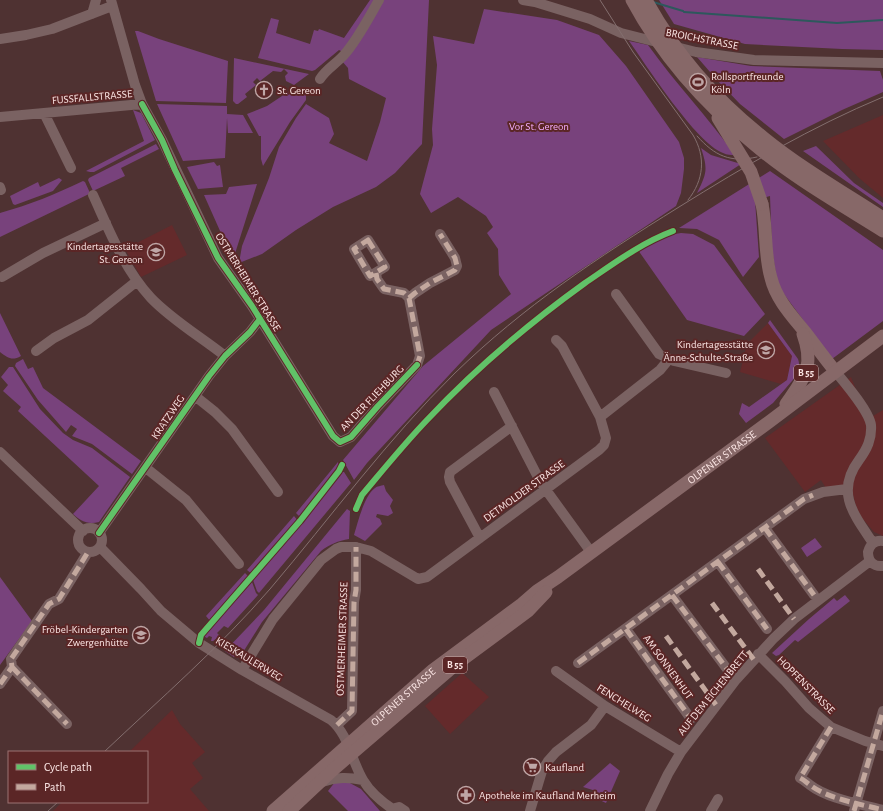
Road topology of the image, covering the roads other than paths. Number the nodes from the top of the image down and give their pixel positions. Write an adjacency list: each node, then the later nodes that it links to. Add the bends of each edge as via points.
1 (96, 0): 7 (street)
2 (379, 0): 10 (street, via 352,45)
3 (523, 0): 9 (street, BROICHSTRASSE, via 584,17 621,33 696,52 754,60)
4 (632, 0): 11 (main road, bridge, via 678,68)
5 (646, 0): 17 (main road, bridge, via 688,62 734,112 795,161)
6 (112, 3): 7 (street); 12 (street, OSTMERHEIMER STRASSE)
7 (92, 14): 8 (street, via 52,29)
8 (0, 39)
9 (883, 64)
10 (320, 79)
11 (709, 103): 19 (main road, bridge, via 756,146 815,188); 27 (main road, bridge, via 755,183 766,226 767,262 771,280 779,298)
12 (142, 104): 13 (street, FUSSFALLSTRASSE); 26 (street, OSTMERHEIMER STRASSE, via 162,140 218,258)
13 (44, 113): 14 (street, FUSSFALLSTRASSE); 15 (street, FUSSFALLSTRASSE)
14 (0, 117)
15 (71, 168)
16 (93, 195): 18 (street)
17 (883, 218)
18 (106, 223): 22 (street, via 43,253); 23 (street)
19 (883, 231)
20 (440, 234): 25 (street, via 457,266 455,270)
21 (376, 272): 25 (street, via 377,279 384,289 404,293)
22 (2, 277)
23 (137, 281): 30 (street, via 88,320); 31 (street, via 165,311)
24 (616, 294): 32 (street, via 659,354)
25 (409, 298): 40 (street, AN DER FLIEHBURG, via 420,356 417,366 351,437)
26 (260, 319): 31 (street, KRATZWEG); 40 (street, OSTMERHEIMER STRASSE, via 333,436)
27 (799, 325): 33 (main road); 37 (main road, B 55, via 807,345 807,368 803,380)
28 (883, 336): 33 (main road, OLPENER STRASSE / B 55)
29 (556, 340): 38 (street, DETMOLDER STRASSE, via 562,346)
30 (36, 351)
31 (225, 356): 36 (street, KRATZWEG)
32 (669, 359): 34 (street); 38 (street, via 660,370)
33 (835, 371): 37 (main road, OLPENER STRASSE / B 55); 44 (street, via 865,412 870,425 869,443 852,471)
34 (726, 373)
35 (494, 392): 39 (street)
36 (195, 396): 42 (street, KRATZWEG); 45 (street, via 232,429)
37 (778, 415): 54 (main road, OLPENER STRASSE / B 55)
38 (600, 417): 43 (street, DETMOLDER STRASSE, via 606,438 604,445)
39 (512, 426): 43 (street, via 541,483); 49 (street, via 450,472 450,482)
40 (340, 442)
41 (0, 452): 47 (street)
42 (146, 468): 48 (street, KRATZWEG); 57 (street, via 186,500)
43 (547, 489): 49 (street, DETMOLDER STRASSE); 54 (street)
44 (848, 489): 46 (street, via 824,492 804,499); 50 (street, via 852,510)
45 (278, 492)
46 (765, 528): 56 (street); 60 (street)
47 (83, 531): 48 (street, via 90,528); 53 (street, via 78,541 83,550)
48 (100, 533): 51 (street)
49 (480, 538): 52 (street, DETMOLDER STRASSE, via 423,579 418,579 371,551)
50 (878, 542): 55 (street, via 868,552)
51 (100, 547): 53 (street); 66 (street, KIESKAULERWEG, via 170,619 199,643)
52 (356, 547): 66 (street, via 341,547 321,560 273,619); 74 (street, OSTMERHEIMER STRASSE, via 352,711)
53 (88, 552): 65 (street, via 59,599 49,604 11,659)
54 (591, 552): 77 (main road, OLPENER STRASSE / B 55, via 537,591 525,608 433,670)
55 (870, 561): 58 (street, via 874,565); 63 (street, AUF DEM EICHENBRETT, via 794,619)
56 (718, 562): 59 (street); 61 (street)
57 (239, 564)
58 (883, 566)
59 (672, 595): 62 (street); 68 (street)
60 (814, 595)
61 (768, 628)
62 (626, 629): 64 (street); 72 (street, AM SONNENHUT)
63 (758, 654): 75 (street, HOPFENSTRASSE, via 809,708); 78 (street, AUF DEM EICHENBRETT)
64 (578, 663)
65 (12, 667): 69 (street); 73 (street)
66 (242, 670): 74 (street, KIESKAULERWEG)
67 (556, 671): 70 (street, FENCHELWEG)
68 (730, 673)
69 (0, 684)
70 (605, 706): 78 (street, FENCHELWEG); 88 (street, via 590,725 548,761 542,771)
71 (883, 711): 76 (street)
72 (691, 719)
73 (67, 724)
74 (337, 725): 77 (street, KIESKAULERWEG)
75 (831, 726): 76 (street, HOPFENSTRASSE); 82 (street, via 800,778 810,786)
76 (879, 745): 82 (street)
77 (350, 749): 79 (street); 80 (main road, OLPENER STRASSE / B 55); 85 (main road, OLPENER STRASSE / B 55)
78 (681, 752): 89 (street, AUF DEM EICHENBRETT)
79 (363, 780): 80 (street, via 338,777); 83 (street, via 383,803)
80 (320, 783): 86 (main road, OLPENER STRASSE / B 55)
81 (718, 799): 90 (street)
82 (856, 807): 84 (street)
83 (394, 810): 87 (street, via 399,807)
84 (883, 810)
85 (273, 811)
86 (289, 811)
87 (405, 811)
88 (530, 811)
89 (650, 811)
90 (711, 811)

